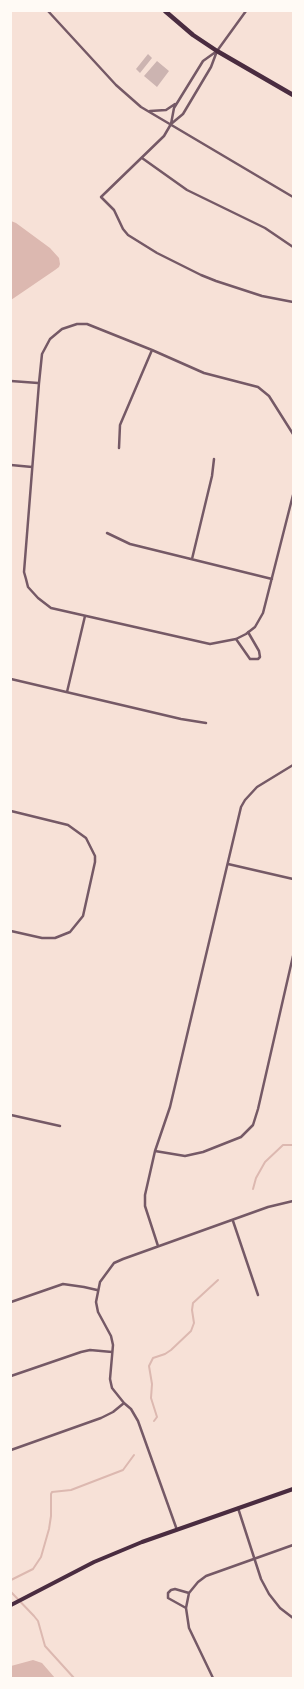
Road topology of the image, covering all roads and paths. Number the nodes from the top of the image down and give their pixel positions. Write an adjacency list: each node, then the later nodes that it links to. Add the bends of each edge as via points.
1 (48, 11): 7 (street, via 121,89)
2 (165, 11): 4 (main road)
3 (246, 11): 4 (street)
4 (217, 51): 5 (main road); 6 (street, via 203,61); 8 (street, via 211,67 183,114)
5 (293, 96)
6 (177, 103): 7 (street, via 166,110); 8 (street)
7 (148, 111): 8 (street)
8 (171, 124): 9 (street, via 164,136); 10 (street)
9 (142, 158): 11 (street, via 187,190 265,228); 12 (street, via 101,197 114,210 128,235 187,269 216,281 262,296)
10 (293, 197)
11 (293, 247)
12 (293, 302)
13 (152, 350): 15 (street, via 87,324 69,326 47,342 42,354); 16 (street, via 204,373 258,387 269,396); 17 (street, via 120,424)
14 (11, 381): 15 (street)
15 (39, 383): 20 (street)
16 (292, 432)
17 (120, 448)
18 (214, 459): 23 (street)
19 (11, 465): 20 (street)
20 (32, 466): 25 (street, via 24,572 28,586 51,608)
21 (293, 495): 24 (street)
22 (107, 533): 23 (street, via 130,544)
23 (192, 559): 24 (street)
24 (272, 579): 26 (street, via 263,613 255,627)
25 (85, 616): 27 (street, via 210,644); 29 (street)
26 (248, 632): 27 (street); 27 (street, via 259,651 258,659 250,658)
27 (236, 639)
28 (11, 679): 29 (street)
29 (67, 692): 30 (street)
30 (206, 723)
31 (293, 765): 33 (street, via 257,787 245,800 241,807)
32 (11, 811): 35 (street, via 68,825 86,838 95,856 95,862 82,916 70,932 55,938 42,938)
33 (228, 864): 34 (street); 39 (street, via 170,1107)
34 (293, 879)
35 (11, 931)
36 (293, 956): 39 (street, via 253,1125 241,1137 203,1152 185,1156)
37 (11, 1115): 38 (street)
38 (60, 1126)
39 (155, 1151): 42 (street, via 145,1206)
40 (293, 1201): 41 (street, via 268,1207)
41 (233, 1221): 42 (street); 44 (street)
42 (158, 1246): 43 (street, via 114,1263 105,1273)
43 (97, 1290): 45 (street, via 63,1284); 46 (street, via 98,1312 111,1336)
44 (258, 1295)
45 (11, 1302)
46 (112, 1352): 47 (street, via 81,1352); 48 (street, via 112,1388)
47 (11, 1376)
48 (124, 1403): 49 (street, via 101,1418); 52 (street, via 138,1421)
49 (11, 1450)
50 (293, 1489): 51 (main road)
51 (238, 1508): 52 (main road); 54 (street)
52 (177, 1530): 56 (main road, via 94,1562)
53 (293, 1545): 54 (street)
54 (254, 1559): 55 (street, via 206,1576); 58 (street, via 269,1594 280,1608)
55 (189, 1593): 57 (street); 57 (street, via 175,1589 168,1593 168,1598)
56 (11, 1605)
57 (186, 1608): 59 (street, via 189,1628)
58 (293, 1618)
59 (213, 1678)

